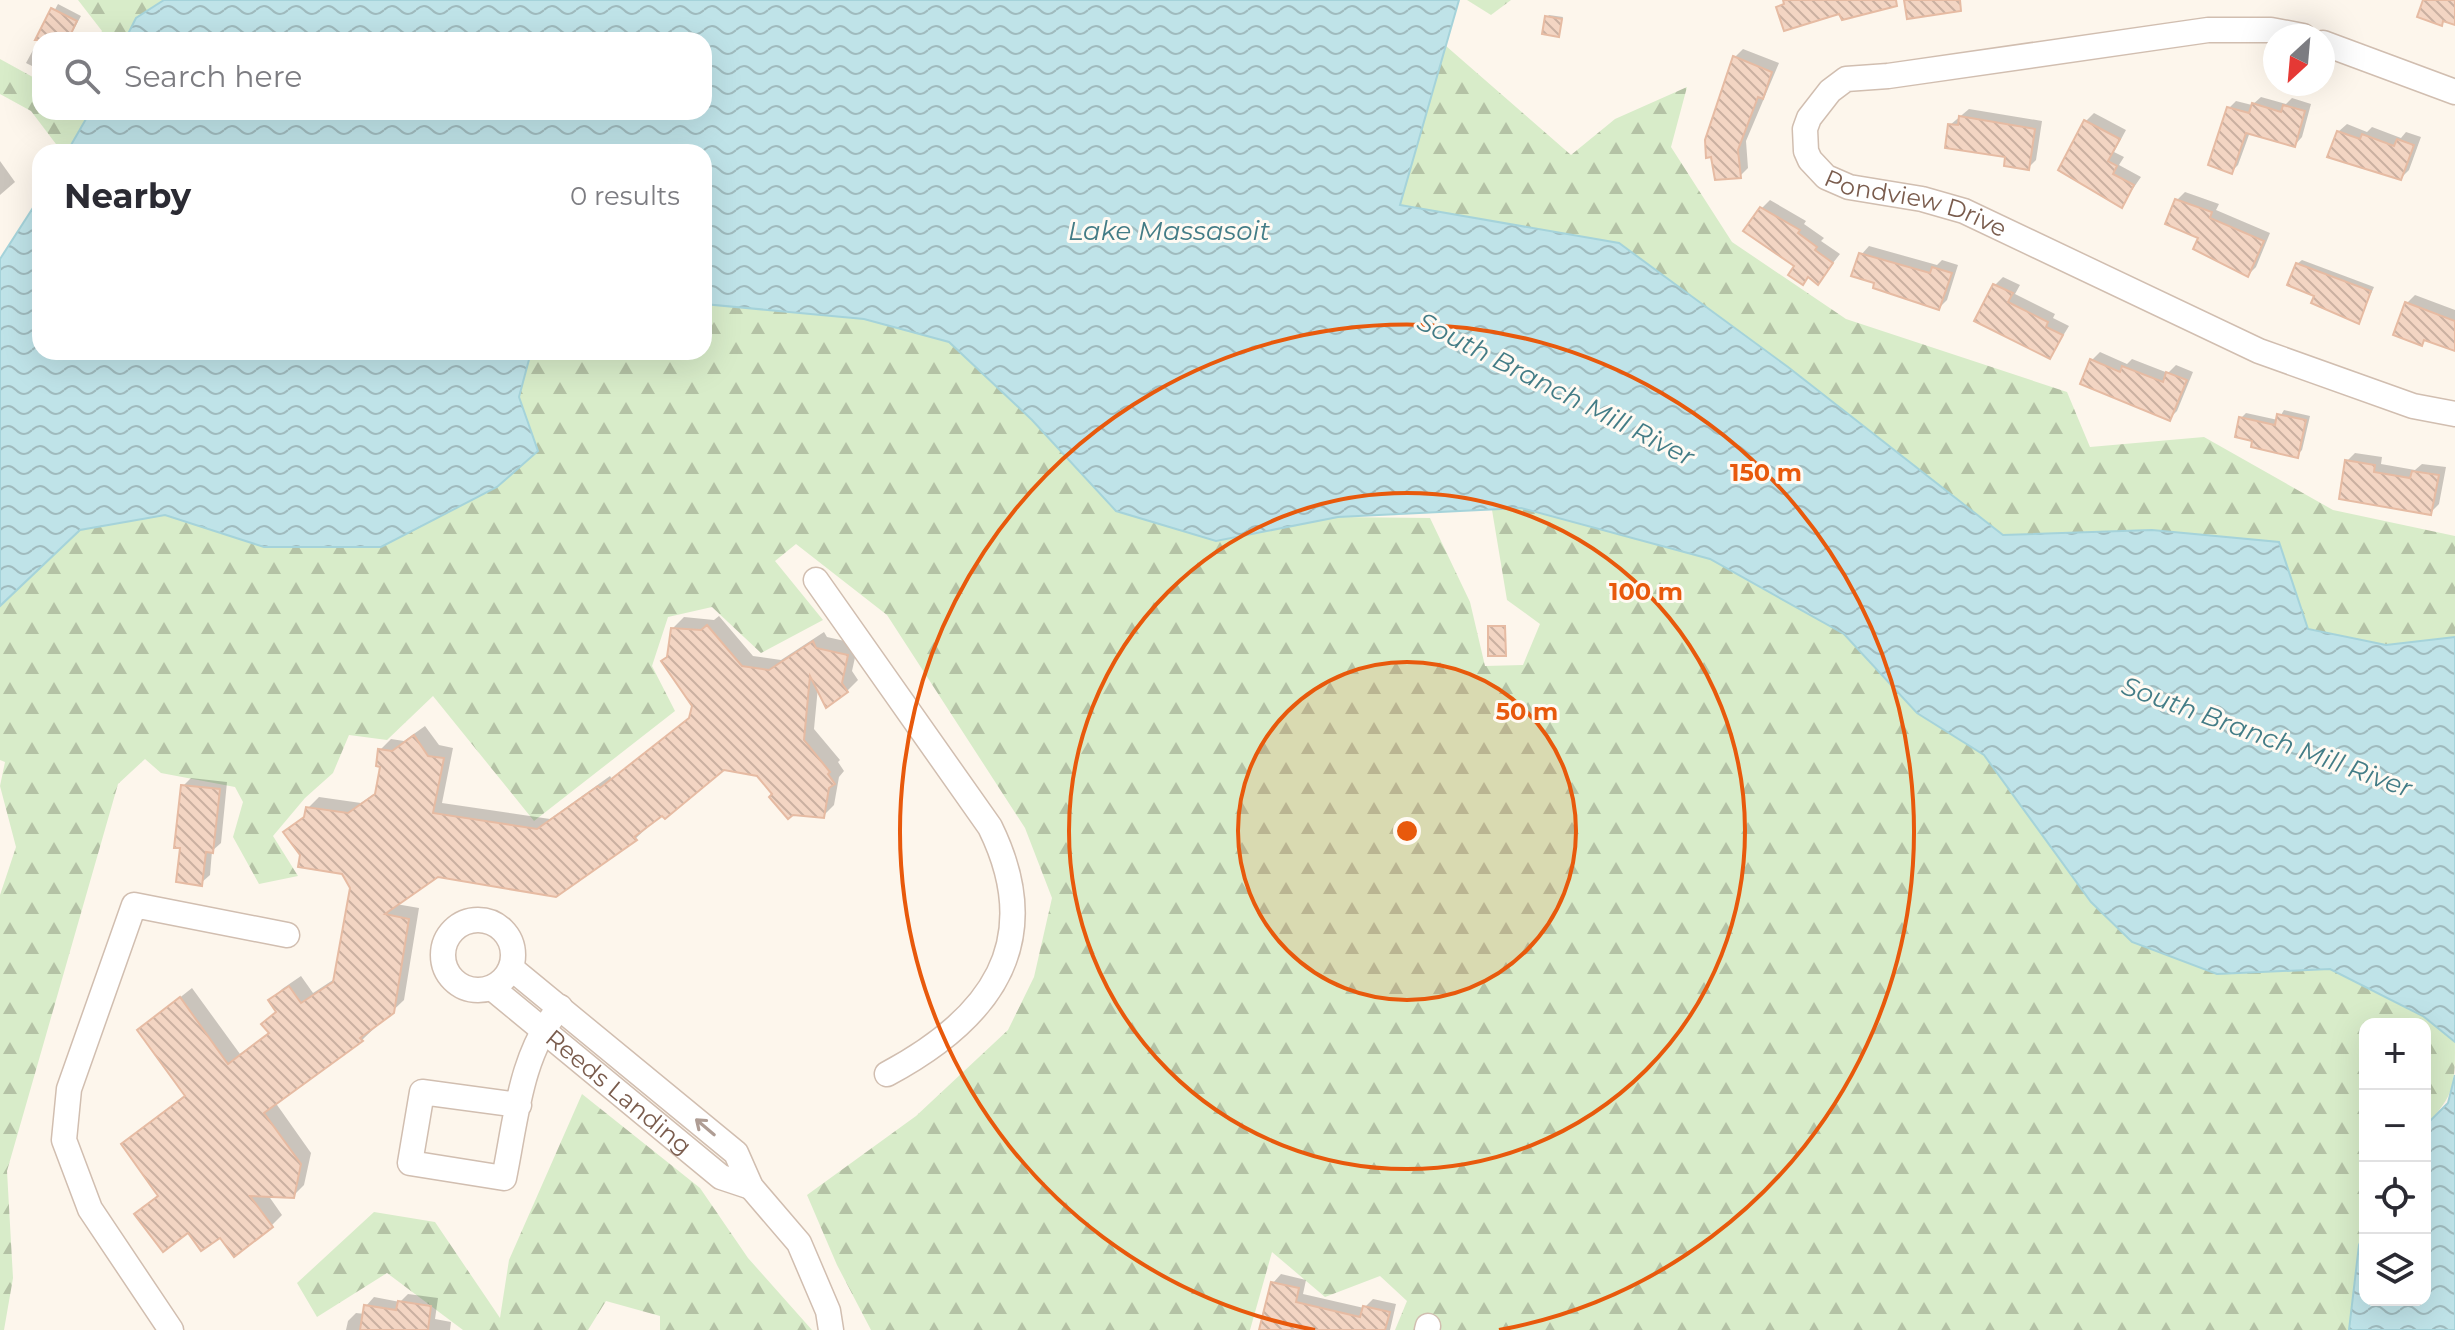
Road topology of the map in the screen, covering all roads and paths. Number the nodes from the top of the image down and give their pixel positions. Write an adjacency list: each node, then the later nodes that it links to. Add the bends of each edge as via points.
1 (2263, 30): 4 (street, Pondview Drive, via 2208,30 1860,76 1838,85 1815,108 1805,129 1806,151 1816,169 1836,182 1964,211 2246,346 2413,406)
2 (2335, 47): 3 (street)
3 (2455, 92)
4 (2455, 414)
5 (816, 580): 11 (street, via 990,827 1014,905 1007,956 976,1010 950,1035)
6 (287, 935): 14 (street, via 134,905 69,1089 64,1140 90,1209)
7 (511, 968): 8 (street); 8 (street, Reeds Landing, via 510,940 497,926 479,920 453,931 443,957 449,975 473,990); 9 (street, Reeds Landing)
8 (492, 988): 10 (street, Reeds Landing)
9 (560, 1007): 10 (street); 13 (street, Reeds Landing, one-way to 9, via 736,1153)
10 (542, 1028): 12 (street); 13 (street, Reeds Landing, via 721,1177)
11 (887, 1074)
12 (519, 1105): 12 (street, via 504,1178 410,1163 422,1092)
13 (751, 1187): 15 (street, Reeds Landing, via 799,1243)
14 (171, 1330)
15 (831, 1330)

